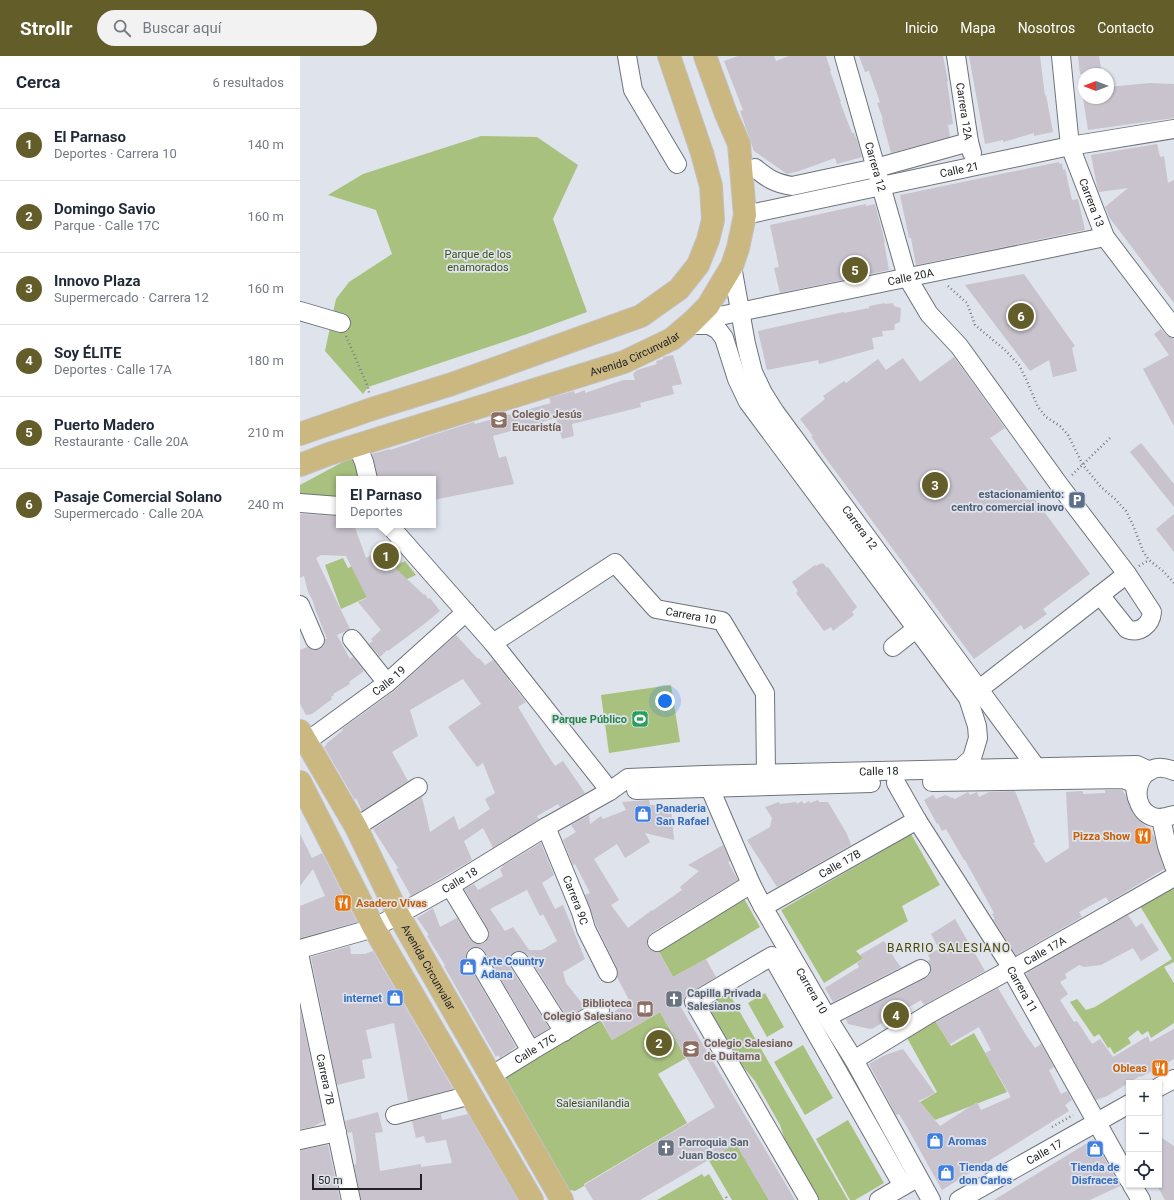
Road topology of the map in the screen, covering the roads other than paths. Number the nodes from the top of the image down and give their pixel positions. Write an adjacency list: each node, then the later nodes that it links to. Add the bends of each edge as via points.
1 (627, 56): 10 (street, via 634,90)
2 (669, 56): 25 (main road, via 711,186 713,220 698,265 679,289 642,316 452,384)
3 (705, 56): 15 (main road, Avenida Circunvalar, via 739,144)
4 (844, 56): 13 (street, Carrera 12)
5 (956, 56): 8 (street, Carrera 12A)
6 (1061, 56): 9 (street, Carrera 13)
7 (1174, 129): 9 (street, Calle 21)
8 (969, 142): 11 (street, Carrera 12A); 13 (street, Calle 21)
9 (1070, 146): 11 (street, Calle 21); 16 (street, Carrera 13)
10 (677, 164)
11 (975, 166): 14 (street, Calle 21)
12 (755, 168): 13 (street, Calle 21, via 769,180 792,186)
13 (876, 168): 14 (street, Carrera 12)
14 (881, 186): 15 (street, Calle 21); 18 (street, Carrera 12)
15 (745, 215): 17 (main road, Avenida Circunvalar)
16 (1105, 236): 18 (street, Calle 20A); 23 (street, Carrera 13)
17 (732, 266): 20 (street, Carrera 12); 22 (main road, Avenida Circunvalar, via 708,306)
18 (907, 277): 20 (street, Calle 20A); 33 (street, Carrera 12, via 930,314 959,346)
19 (300, 311): 21 (street)
20 (741, 312): 22 (street, Calle 20A); 24 (street, Carrera 12)
21 (341, 323)
22 (691, 324): 24 (street, Carrera 12, via 709,325 718,330 724,338 737,379); 27 (main road, Avenida Circunvalar, via 672,339 624,362)
23 (1174, 328)
24 (756, 397): 37 (street, Carrera 12, via 775,412)
25 (346, 418): 26 (main road); 27 (main road)
26 (300, 434)
27 (357, 445): 28 (main road, Avenida Circunvalar); 29 (street)
28 (300, 465)
29 (367, 476)
30 (300, 503): 31 (street)
31 (336, 506)
32 (393, 528): 36 (street)
33 (1127, 574): 34 (street); 34 (street, Carrera 12, via 1152,612 1148,623 1139,630 1127,629)
34 (1100, 595): 43 (street)
35 (300, 605): 39 (street)
36 (466, 612): 40 (street); 42 (street, Calle 19)
37 (923, 624): 41 (street); 43 (street, Carrera 12)
38 (352, 639): 42 (street)
39 (315, 640)
40 (493, 643): 49 (street, Carrera 10, via 615,563 656,609 722,621 765,693); 54 (street)
41 (893, 647)
42 (387, 683): 44 (street, Calle 19)
43 (974, 694): 45 (street, Carrera 12); 46 (street, Carrera 12, via 978,738 972,758)
44 (303, 736): 57 (main road, Avenida Circunvalar)
45 (1036, 767): 46 (street, Calle 18); 47 (street, Calle 18, via 1137,765)
46 (960, 769): 49 (street, Calle 18)
47 (1150, 771): 48 (street, via 1168,768); 55 (street, via 1138,785)
48 (1174, 771)
49 (766, 773): 50 (street, Calle 18)
50 (707, 781): 52 (street, Calle 18); 54 (street, Calle 18); 61 (street, Carrera 10)
51 (300, 782): 65 (main road)
52 (896, 783): 55 (street, Calle 18, via 1123,779 1134,783); 56 (street, Carrera 11)
53 (418, 787): 57 (street)
54 (610, 790): 58 (street, Calle 18)
55 (1155, 811): 59 (street)
56 (917, 820): 63 (street, Calle 17B); 73 (street, Carrera 11, via 1008,962)
57 (356, 827): 64 (main road, Avenida Circunvalar)
58 (546, 827): 62 (street, Calle 18); 74 (street, Carrera 9C, via 586,929)
59 (1174, 866)
60 (1174, 877): 73 (street, Calle 17A)
61 (751, 884): 63 (street, Carrera 10); 67 (street)
62 (450, 886): 64 (street, Calle 18); 66 (street)
63 (763, 907): 76 (street, Carrera 10)
64 (398, 914): 65 (street, Calle 18); 80 (main road, Avenida Circunvalar)
65 (374, 928): 68 (street, Calle 18); 83 (main road)
66 (479, 934)
67 (657, 942)
68 (300, 949)
69 (476, 957): 78 (street)
70 (300, 958): 87 (street, Carrera 7B)
71 (520, 961): 77 (street)
72 (921, 969): 76 (street)
73 (1010, 969): 79 (street, Calle 17A); 86 (street, Carrera 11)
74 (608, 973)
75 (600, 1010): 77 (street, Calle 17C)
76 (827, 1017): 79 (street, Carrera 10)
77 (564, 1032): 78 (street, Calle 17C)
78 (531, 1051): 80 (street, Calle 17C)
79 (854, 1060): 96 (street, Carrera 10)
80 (491, 1076): 93 (main road, Avenida Circunvalar)
81 (1174, 1079): 82 (street)
82 (1162, 1085)
83 (471, 1095): 85 (street); 92 (main road)
84 (1126, 1106): 86 (street, Calle 17)
85 (396, 1115)
86 (1096, 1122): 89 (street, Carrera 11); 97 (street, Calle 17)
87 (336, 1132): 88 (street); 91 (street, Carrera 7B)
88 (300, 1140)
89 (1126, 1175)
90 (1134, 1188): 98 (street)
91 (351, 1200)
92 (532, 1200)
93 (562, 1200)
94 (808, 1200): 95 (street, via 694,1002 772,956 906,1184)
95 (879, 1200)
96 (931, 1200)
97 (959, 1200)
98 (1141, 1200)

